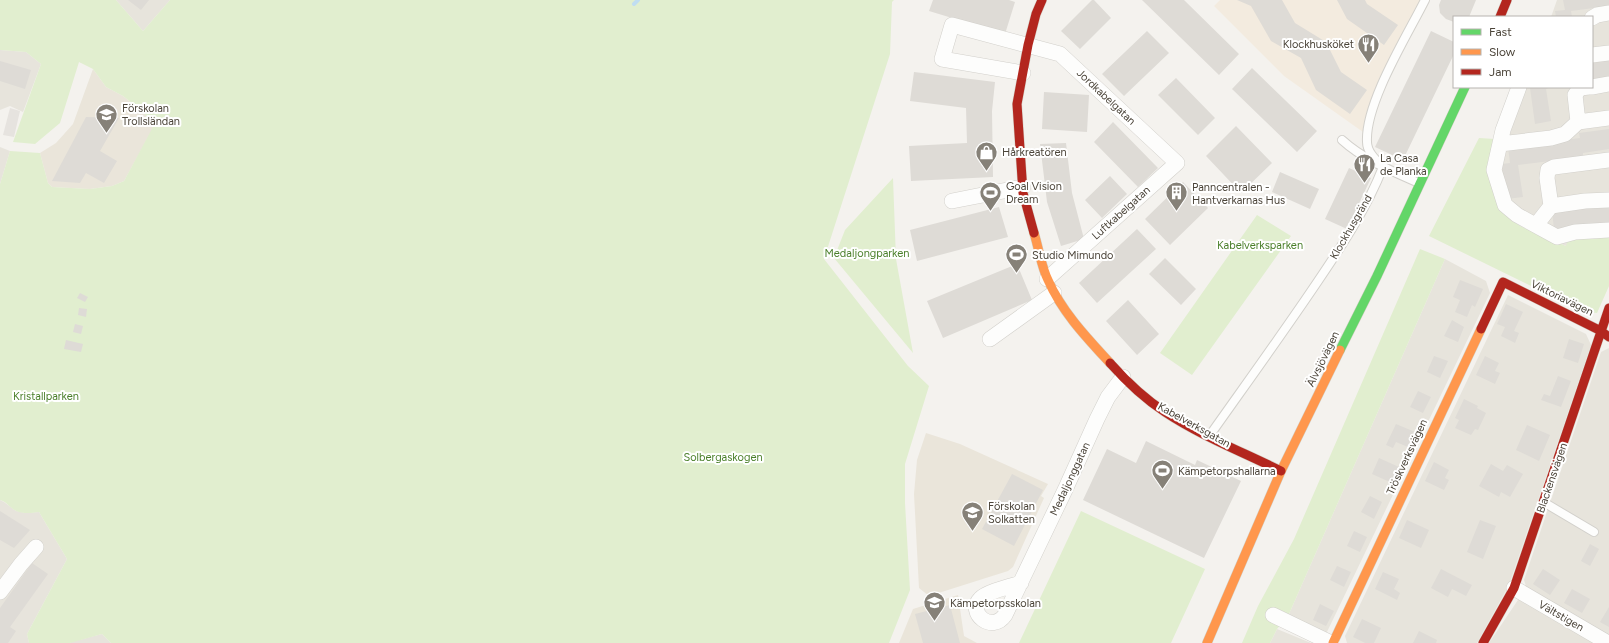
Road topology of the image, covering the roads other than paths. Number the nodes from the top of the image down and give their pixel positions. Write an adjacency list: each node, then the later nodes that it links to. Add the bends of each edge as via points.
1 (1042, 0): 9 (street, Kabelverksgatan)
2 (1425, 0): 24 (lane, via 1380,88 1370,120 1367,142 1369,152)
3 (1498, 0): 6 (street)
4 (1507, 0): 7 (street)
5 (1609, 13): 8 (street)
6 (1493, 16)
7 (1500, 16)
8 (1593, 18)
9 (1028, 45): 12 (street, Kabelverksgatan); 12 (street, via 952,25 942,59); 23 (street, Jordkabelgatan, via 1060,54)
10 (1593, 53): 11 (street)
11 (1609, 53)
12 (1023, 73): 26 (street, Kabelverksgatan, via 1017,104)
13 (1609, 84): 14 (street)
14 (1593, 87)
15 (1465, 88): 25 (street, Älvsjövägen)
16 (1519, 88): 21 (street)
17 (1580, 88): 19 (street, via 1575,95)
18 (1609, 118): 19 (street)
19 (1578, 122): 21 (street, via 1565,134 1551,138)
20 (1342, 140): 24 (lane, via 1355,152)
21 (1500, 144): 30 (street, via 1494,170 1505,205)
22 (1609, 160): 29 (street, via 1548,170)
23 (1177, 163): 32 (street, Luftkabelgatan)
24 (1383, 167): 25 (lane); 39 (lane, Klockhusgränd, via 1345,241)
25 (1420, 183): 40 (street, Älvsjövägen)
26 (1023, 187): 28 (street); 32 (street, Kabelverksgatan)
27 (1609, 200): 29 (street)
28 (952, 201)
29 (1551, 206): 30 (street)
30 (1536, 225): 31 (street, via 1557,237 1575,232)
31 (1609, 230)
32 (1047, 279): 34 (street, Kabelverksgatan)
33 (1503, 282): 36 (street, Viktoriavägen); 49 (street, Tröskverksvägen)
34 (1054, 293): 37 (street); 38 (street, Kabelverksgatan, via 1079,329)
35 (1609, 308): 36 (street, Blackensvägen)
36 (1605, 334): 41 (street, Blackensvägen)
37 (990, 339)
38 (1123, 377): 39 (street, Kabelverksgatan, via 1165,412); 44 (street, Medaljonggatan, via 1108,397 1097,419)
39 (1210, 436): 40 (street, Kabelverksgatan)
40 (1281, 472): 48 (street, Älvsjövägen)
41 (1544, 502): 42 (lane); 45 (street, Blackensvägen)
42 (1594, 532)
43 (36, 547): 46 (street)
44 (1021, 583)
45 (1514, 588): 50 (street, Blackensvägen); 51 (street, Vältstigen)
46 (0, 592)
47 (1273, 615): 49 (street)
48 (1207, 643)
49 (1332, 643)
50 (1483, 643)
51 (1608, 643)

